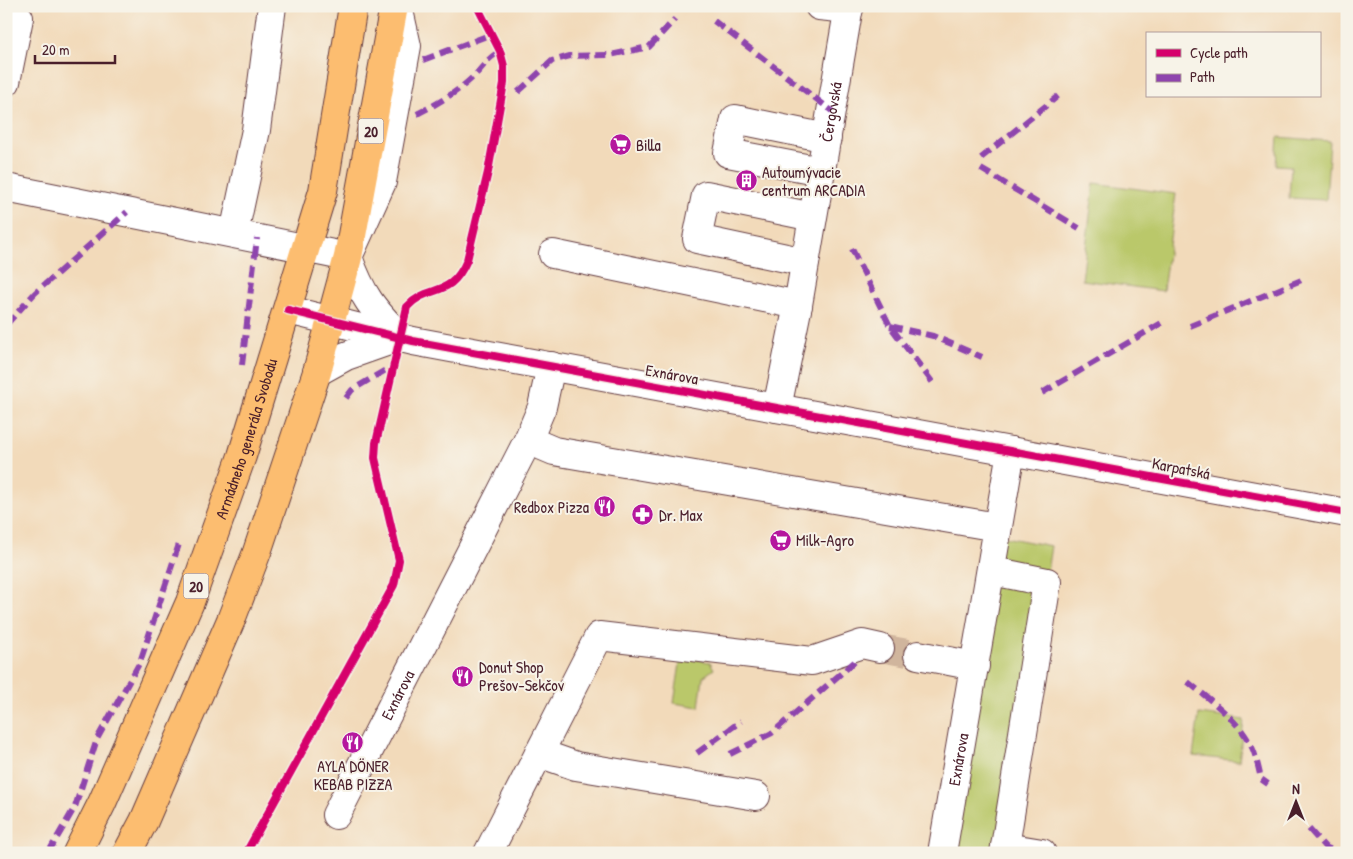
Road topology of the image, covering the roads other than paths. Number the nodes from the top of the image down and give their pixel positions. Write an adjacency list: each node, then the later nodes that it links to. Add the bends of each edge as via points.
1 (7, 6): 8 (street, via 19,18)
2 (272, 6): 13 (street, via 256,130)
3 (353, 6): 14 (main road, Armádneho generála Svobodu / 20, via 323,191)
4 (394, 6): 16 (main road, 20)
5 (398, 6): 16 (street, via 407,46 382,182)
6 (819, 6): 7 (street)
7 (849, 8): 9 (street, Čergovská)
8 (6, 82)
9 (827, 138): 10 (street, Čergovská); 10 (street, via 735,119 728,153)
10 (821, 172): 12 (street, Čergovská)
11 (6, 188): 13 (street)
12 (813, 217): 17 (street, Čergovská); 17 (street, via 706,195 697,240)
13 (234, 233): 14 (street)
14 (306, 248): 16 (street); 19 (main road, Armádneho generála Svobodu / 20)
15 (553, 254): 18 (street)
16 (348, 257): 20 (main road, 20); 21 (street, via 370,306)
17 (805, 262): 18 (street, Čergovská)
18 (798, 305): 24 (street, Čergovská)
19 (288, 310): 20 (street, Exnárova); 37 (main road, Armádneho generála Svobodu / 20, via 240,465 193,593)
20 (330, 321): 21 (street, Exnárova); 23 (main road, 20)
21 (400, 338): 22 (street, Exnárova); 23 (street, via 346,356)
22 (551, 366): 24 (street, Exnárova); 25 (street, Exnárova, via 542,407)
23 (316, 372): 38 (main road, 20, via 257,552 231,620)
24 (777, 408): 26 (street, Exnárova)
25 (528, 440): 28 (street, via 554,450); 35 (street, Exnárova)
26 (1011, 450): 27 (street, Karpatská); 28 (street, Exnárova)
27 (1347, 513)
28 (997, 527): 29 (street, Exnárova)
29 (992, 571): 32 (street, Exnárova); 36 (street, via 1046,582)
30 (880, 648): 33 (street, via 862,644 812,661 600,636)
31 (918, 655): 32 (street)
32 (975, 666): 40 (street, Exnárova)
33 (539, 753): 34 (street, via 576,766); 39 (street)
34 (756, 796)
35 (336, 815)
36 (1005, 850): 41 (street)
37 (77, 853)
38 (127, 853)
39 (488, 853)
40 (942, 853)
41 (1042, 853)

